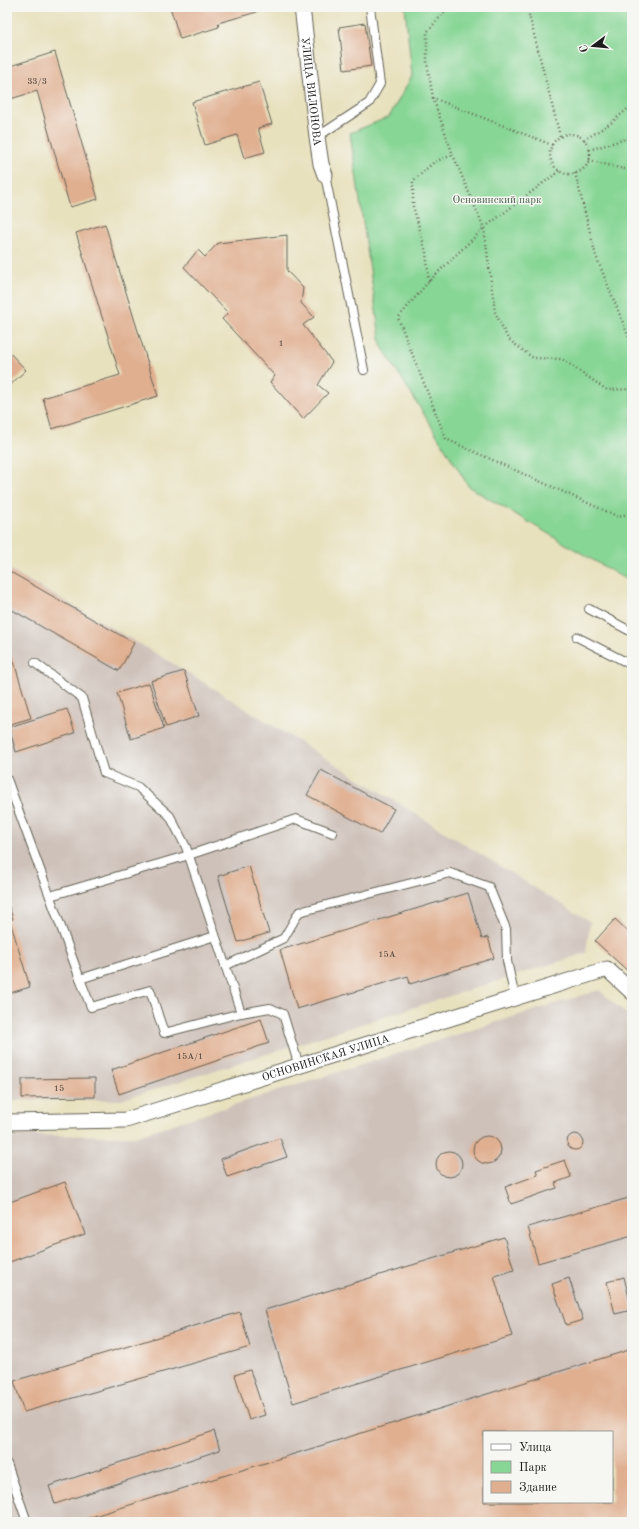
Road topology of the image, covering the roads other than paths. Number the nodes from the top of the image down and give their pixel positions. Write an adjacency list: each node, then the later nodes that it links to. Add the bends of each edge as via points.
1 (302, 7): 3 (street, УЛИЦА ВИЛОНОВА)
2 (370, 7): 3 (lane, via 380,84 368,103)
3 (317, 137): 4 (street, УЛИЦА ВИЛОНОВА)
4 (325, 175): 5 (lane)
5 (364, 370)
6 (589, 609): 7 (lane)
7 (632, 632)
8 (577, 636): 10 (lane)
9 (35, 663): 13 (lane, via 82,698 104,774 138,787 170,816)
10 (632, 665)
11 (7, 779): 14 (lane)
12 (333, 832): 13 (lane, via 296,819)
13 (189, 855): 14 (lane); 15 (lane)
14 (50, 896): 17 (lane)
15 (215, 936): 16 (lane); 17 (lane)
16 (225, 966): 19 (lane, via 284,938 300,912 450,873 489,887 506,929 508,961); 20 (lane)
17 (80, 979): 20 (lane, via 92,1007 150,990 164,1033)
18 (632, 992): 19 (street, ОСНОВИНСКАЯ УЛИЦА, via 608,970)
19 (515, 998): 21 (street, ОСНОВИНСКАЯ УЛИЦА)
20 (241, 1013): 21 (lane, via 270,1008 283,1014)
21 (299, 1066): 22 (street, ОСНОВИНСКАЯ УЛИЦА, via 126,1120)
22 (7, 1122)
23 (7, 1464): 24 (lane)
24 (27, 1522)

